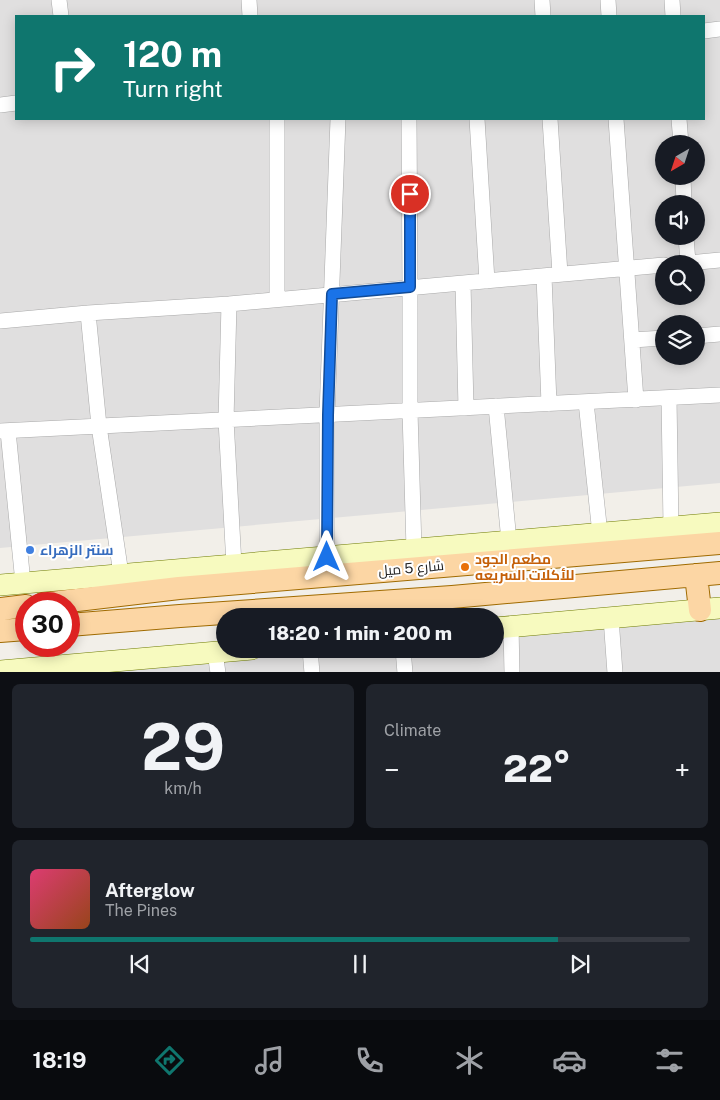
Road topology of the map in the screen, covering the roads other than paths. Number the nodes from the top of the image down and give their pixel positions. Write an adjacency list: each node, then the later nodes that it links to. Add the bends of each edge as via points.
1 (59, 0): 6 (street)
2 (249, 0): 7 (street)
3 (542, 0): 8 (street)
4 (608, 0): 9 (street)
5 (672, 0): 10 (street)
6 (61, 15)
7 (250, 15)
8 (543, 15)
9 (609, 15)
10 (673, 15)
11 (720, 30): 12 (street)
12 (705, 31)
13 (15, 103): 14 (street)
14 (0, 105)
15 (277, 120): 33 (street)
16 (338, 120): 32 (street)
17 (409, 120): 31 (street)
18 (477, 120): 29 (street)
19 (550, 120): 27 (street)
20 (616, 120): 26 (street)
21 (679, 120): 22 (street)
22 (680, 135)
23 (720, 260): 24 (street)
24 (705, 261)
25 (655, 266): 26 (street)
26 (627, 268): 27 (street); 40 (street)
27 (560, 274): 28 (street)
28 (544, 276): 29 (street); 45 (street)
29 (487, 281): 30 (street)
30 (463, 283): 31 (street); 47 (street)
31 (410, 287): 32 (street); 48 (street)
32 (332, 294): 33 (street); 49 (street)
33 (277, 299): 34 (street)
34 (229, 304): 35 (street); 50 (street)
35 (88, 313): 36 (street); 51 (street)
36 (0, 321)
37 (720, 334): 38 (street)
38 (705, 335)
39 (655, 339): 40 (street)
40 (632, 340): 43 (street)
41 (720, 395): 42 (street)
42 (670, 398): 43 (street); 53 (street)
43 (636, 400): 44 (street)
44 (586, 402): 45 (street); 55 (street)
45 (549, 404): 46 (street)
46 (496, 406): 47 (street); 56 (street)
47 (466, 408): 48 (street)
48 (410, 411): 49 (street); 57 (street)
49 (328, 415): 50 (street); 58 (street)
50 (226, 420): 51 (street); 59 (street)
51 (99, 426): 52 (street); 61 (street)
52 (4, 431): 63 (street)
53 (671, 528): 54 (street); 55 (street)
54 (717, 533): 57 (main road, شارع 5 ميل)
55 (600, 534): 56 (street)
56 (509, 541): 57 (street)
57 (423, 555): 58 (street); 65 (main road, شارع 5 ميل)
58 (327, 557): 59 (street)
59 (234, 565): 61 (street)
60 (720, 573): 62 (main road)
61 (121, 574): 63 (street)
62 (696, 575): 67 (main road); 70 (main road)
63 (23, 583): 64 (street)
64 (0, 585)
65 (179, 588): 66 (main road, شارع 5 ميل); 71 (main road)
66 (80, 600)
67 (453, 606): 71 (main road)
68 (15, 607): 69 (main road)
69 (0, 609)
70 (710, 609): 72 (street)
71 (180, 616): 73 (main road)
72 (611, 618): 74 (street); 87 (street)
73 (80, 624)
74 (504, 627)
75 (15, 630): 76 (main road)
76 (0, 631)
77 (504, 632): 86 (street)
78 (311, 658): 84 (street)
79 (404, 658): 85 (street)
80 (216, 662): 81 (street)
81 (130, 666): 83 (street)
82 (0, 670): 83 (street)
83 (31, 670)
84 (312, 672)
85 (405, 672)
86 (512, 672)
87 (615, 672)

